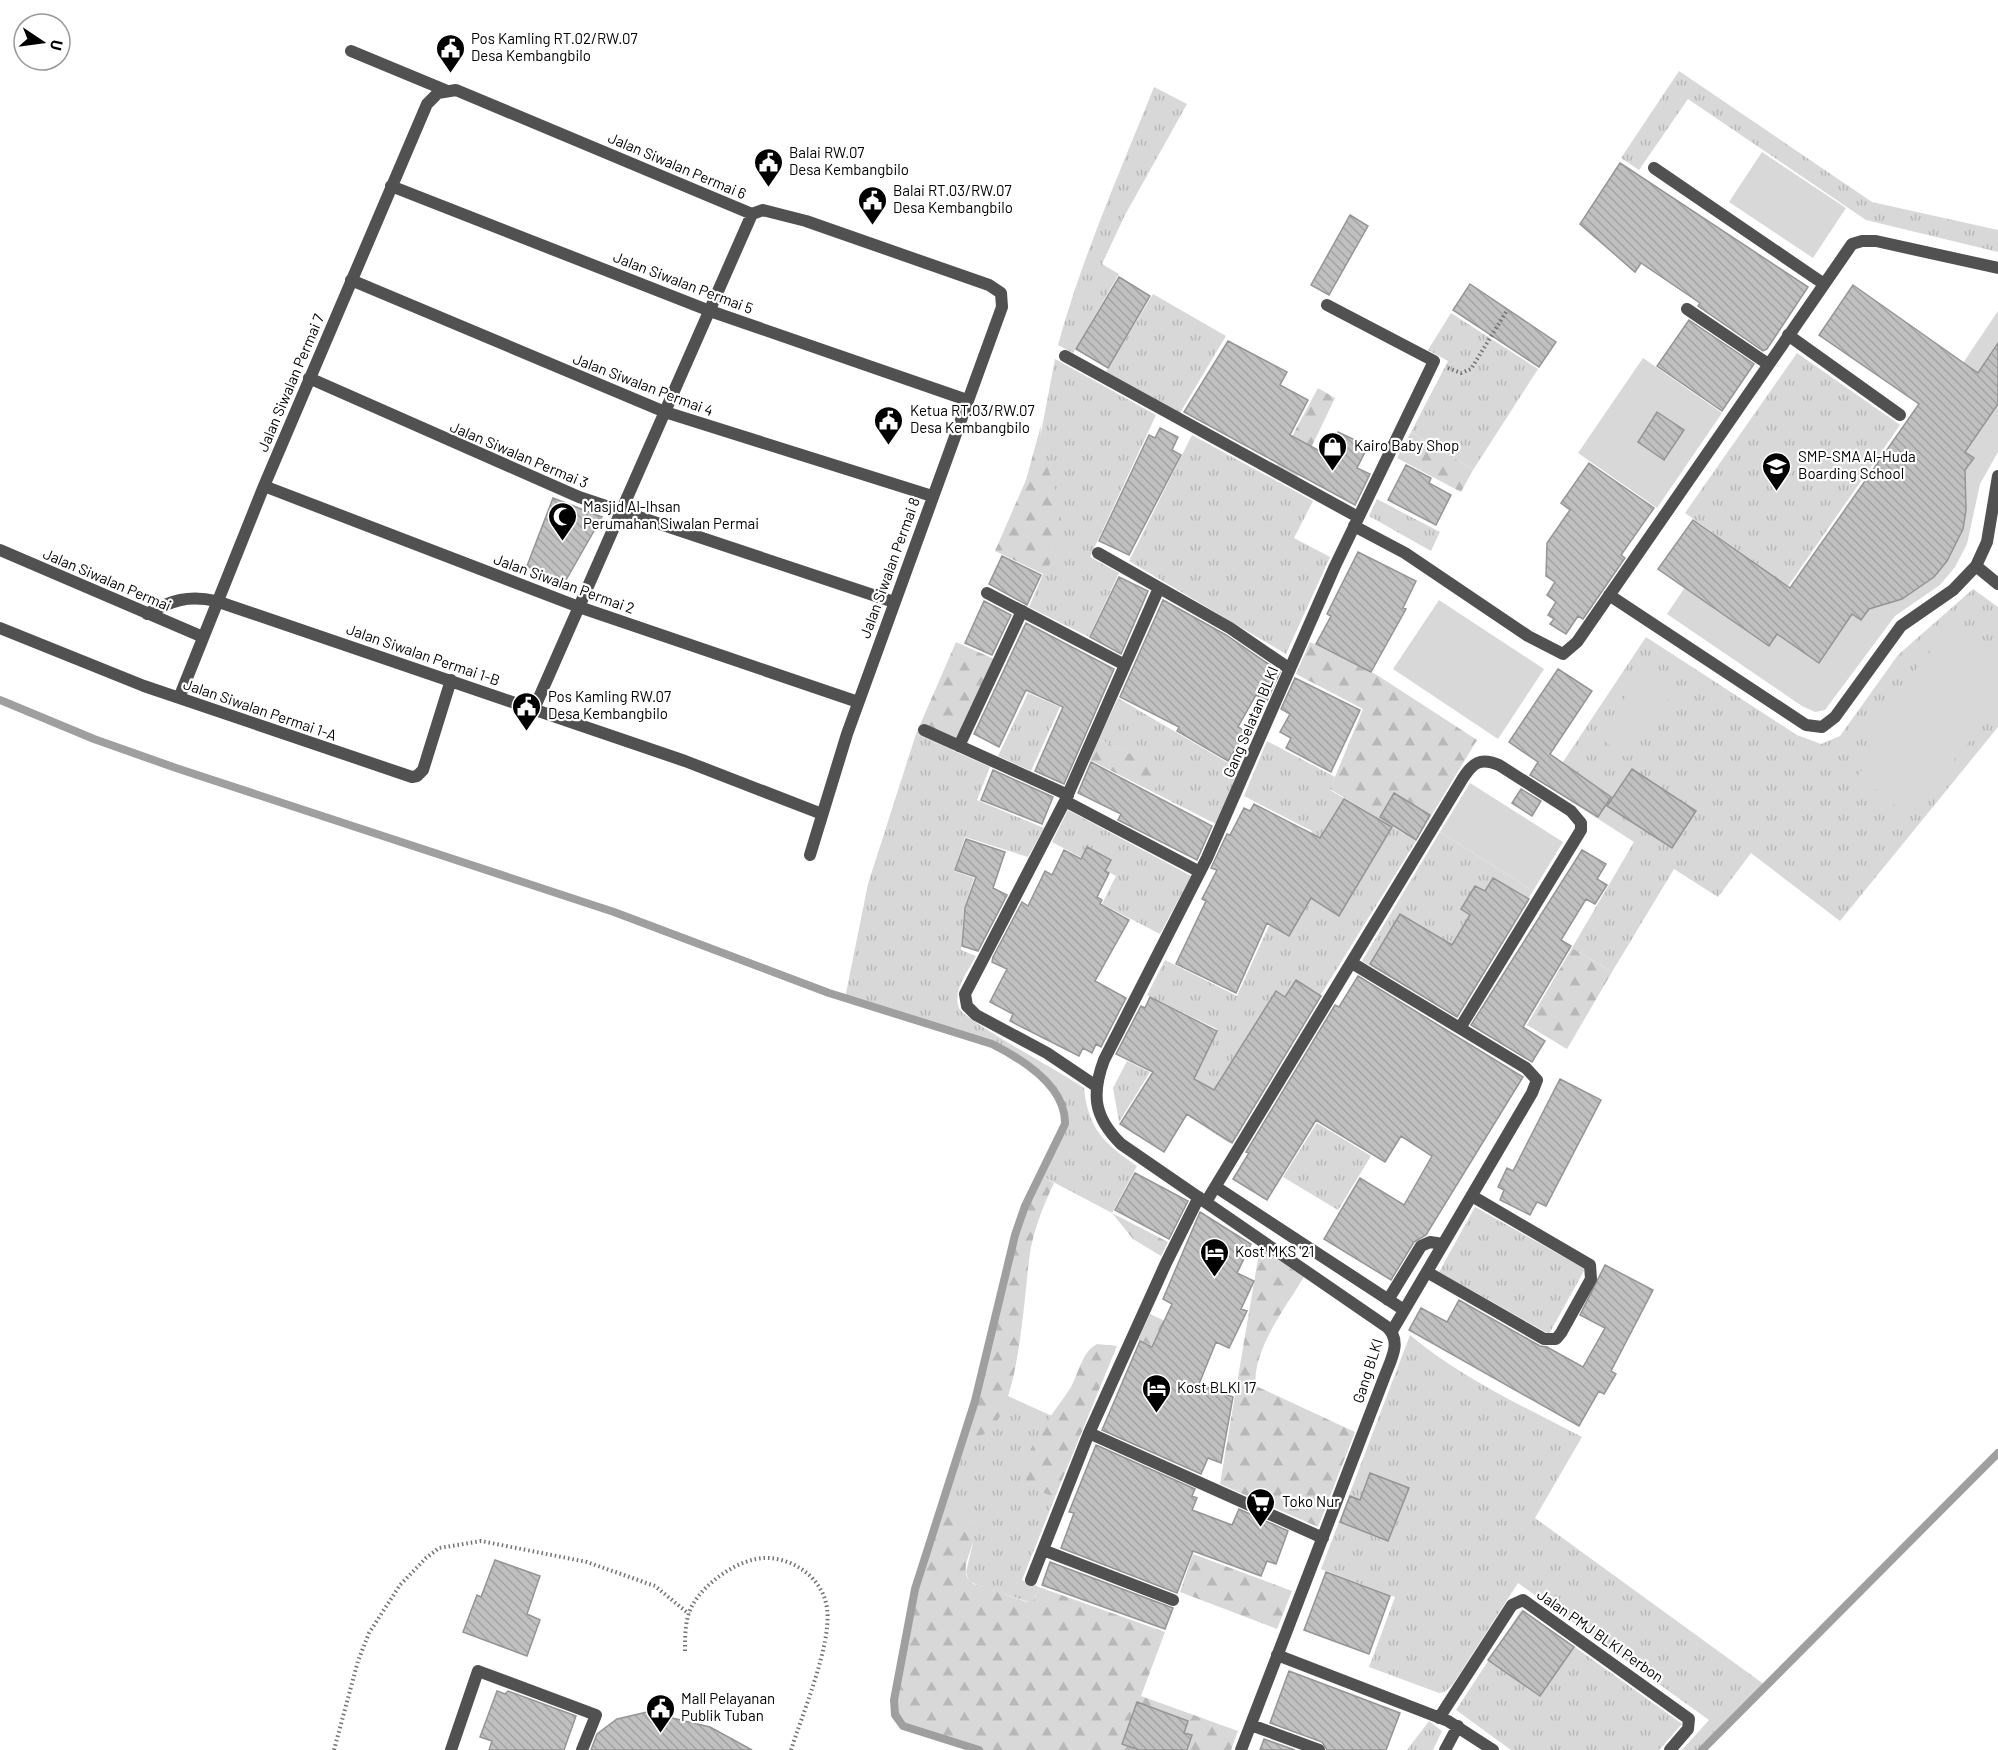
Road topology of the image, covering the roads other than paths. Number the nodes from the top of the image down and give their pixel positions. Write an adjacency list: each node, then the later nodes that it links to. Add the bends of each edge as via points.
1 (351, 51): 2 (street, Jalan Siwalan Permai 6)
2 (445, 90): 4 (street, Jalan Siwalan Permai 7, via 427,104); 5 (street, Jalan Siwalan Permai 6, via 465,93)
3 (1654, 168): 8 (street)
4 (391, 186): 7 (street, Jalan Siwalan Permai 7); 12 (street, Jalan Siwalan Permai 5)
5 (753, 214): 9 (street, Jalan Siwalan Permai 6, via 763,210 806,221 989,285); 12 (street)
6 (1998, 268): 8 (street, via 1862,241 1849,248)
7 (351, 280): 16 (street, Jalan Siwalan Permai 7); 18 (street, Jalan Siwalan Permai 4)
8 (1824, 284): 13 (street)
9 (1001, 293): 17 (street, Jalan Siwalan Permai 8, via 1002,307)
10 (1327, 305): 24 (street, Gang Selatan BLKI, via 1434,361)
11 (1687, 309): 15 (street)
12 (710, 311): 17 (street, Jalan Siwalan Permai 5); 18 (street)
13 (1788, 335): 15 (street); 19 (street)
14 (1065, 356): 24 (street)
15 (1768, 364): 31 (street)
16 (309, 378): 21 (street, Jalan Siwalan Permai 7); 23 (street, Jalan Siwalan Permai 3, via 535,480)
17 (967, 400): 22 (street, Jalan Siwalan Permai 8)
18 (665, 412): 22 (street, Jalan Siwalan Permai 4); 23 (street)
19 (1900, 415)
20 (1998, 476): 27 (street, via 1987,542)
21 (264, 486): 32 (street, Jalan Siwalan Permai 7); 34 (street, Jalan Siwalan Permai 2)
22 (932, 496): 33 (street, Jalan Siwalan Permai 8)
23 (621, 513): 33 (street, Jalan Siwalan Permai 3); 34 (street)
24 (1356, 521): 31 (street, via 1559,654 1570,650); 40 (street, Gang Selatan BLKI)
25 (0, 550): 36 (street, Jalan Siwalan Permai)
26 (1098, 553): 29 (street)
27 (1976, 567): 28 (street); 31 (street, via 1953,590 1901,627 1836,717 1822,728 1806,725)
28 (1998, 584)
29 (1159, 588): 39 (street); 40 (street, via 1246,638)
30 (987, 593): 35 (street)
31 (1609, 595)
32 (216, 601): 36 (street, Jalan Siwalan Permai 1-B, via 174,599); 38 (street, Jalan Siwalan Permai 7); 41 (street, Jalan Siwalan Permai 1-B)
33 (894, 602): 43 (street, Jalan Siwalan Permai 8)
34 (579, 607): 43 (street, Jalan Siwalan Permai 2); 44 (street)
35 (1022, 611): 39 (street); 46 (street)
36 (147, 614): 38 (street, Jalan Siwalan Permai)
37 (0, 628): 42 (street, Jalan Siwalan Permai 1-A)
38 (203, 637): 42 (street, Jalan Siwalan Permai 7)
39 (1125, 665): 47 (street)
40 (1290, 669): 50 (street, Gang Selatan BLKI)
41 (451, 680): 42 (street, Jalan Siwalan Permai 1-A, via 423,770 412,777); 44 (street, Jalan Siwalan Permai 1-B)
42 (179, 698)
43 (858, 702): 48 (street, Jalan Siwalan Permai 8)
44 (534, 709): 48 (street, Jalan Siwalan Permai 1-B)
45 (924, 730): 46 (street)
46 (959, 746): 47 (street)
47 (1067, 798): 50 (street); 53 (street, via 968,986 965,1001 976,1015 1047,1053)
48 (822, 814): 49 (street, Jalan Siwalan Permai 8)
49 (810, 855)
50 (1200, 872): 53 (street, Gang Selatan BLKI, via 1104,1060)
51 (1352, 963): 52 (street); 52 (street, via 1469,769 1480,760 1499,765 1571,811 1581,823 1581,830); 54 (street)
52 (1460, 1028): 55 (street, via 1527,1068 1537,1080)
53 (1096, 1089): 56 (street, Gang BLKI, via 1098,1109 1113,1136)
54 (1216, 1187): 56 (street); 59 (street)
55 (1472, 1196): 57 (street); 58 (street, via 1590,1265 1591,1279 1561,1333 1556,1339 1544,1339)
56 (1203, 1200): 61 (street, Gang BLKI); 62 (street, via 1166,1263)
57 (1443, 1244): 58 (street); 59 (street, via 1430,1242 1421,1246)
58 (1427, 1272): 60 (street)
59 (1388, 1300): 60 (street)
60 (1404, 1310): 61 (street)
61 (1392, 1331): 63 (street, Gang BLKI, via 1396,1345)
62 (1089, 1433): 63 (street); 64 (street)
63 (1323, 1538): 67 (street, Gang BLKI)
64 (1043, 1550): 65 (street); 66 (street)
65 (1031, 1580)
66 (1173, 1600)
67 (1277, 1655): 68 (street); 69 (street, Gang BLKI)
68 (1439, 1718): 70 (street); 77 (street, Jalan PMJ BLKI Perbon, via 1512,1605 1523,1600 1689,1719 1688,1729)
69 (1251, 1725): 73 (street, Gang BLKI); 74 (street)
70 (1458, 1726): 75 (street); 76 (street)
71 (451, 1750): 72 (street, via 478,1671 596,1715)
72 (582, 1750)
73 (1241, 1750)
74 (1319, 1750)
75 (1445, 1750)
76 (1492, 1750)
77 (1670, 1750)

